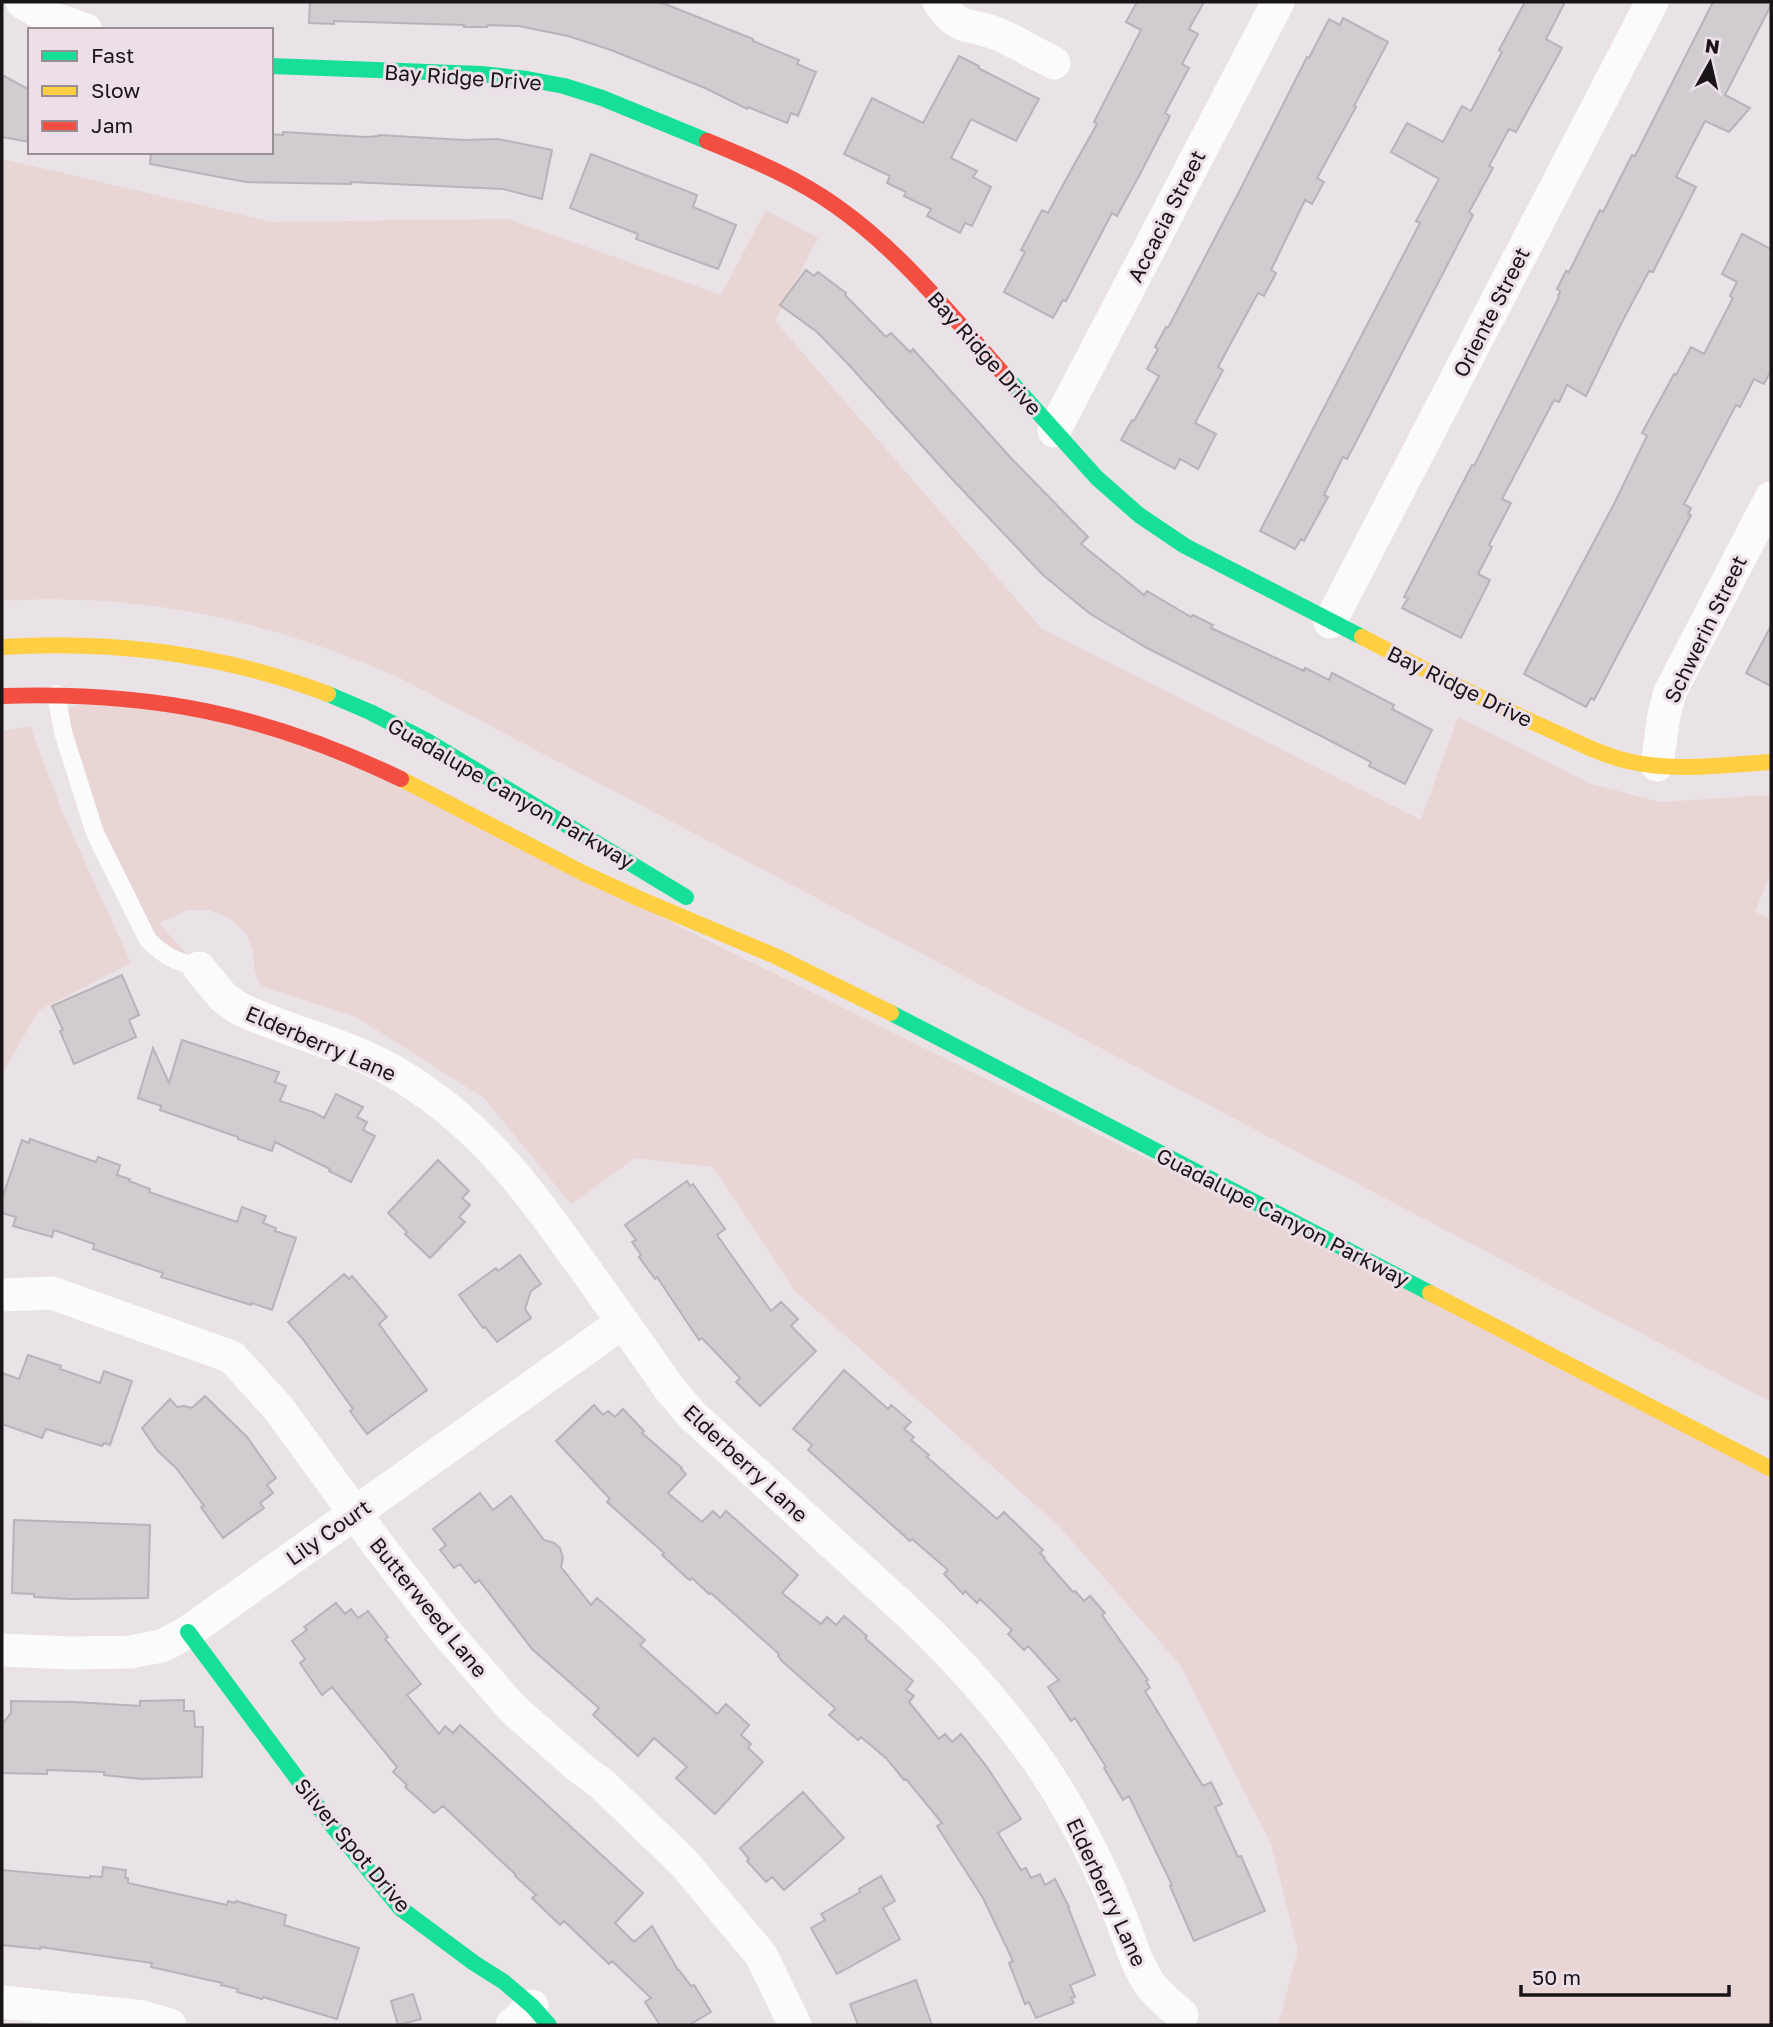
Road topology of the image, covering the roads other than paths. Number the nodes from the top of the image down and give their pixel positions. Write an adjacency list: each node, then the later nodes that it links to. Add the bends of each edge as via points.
1 (22, 2): 5 (street)
2 (939, 2): 6 (street, via 958,23 998,34)
3 (1278, 2): 8 (street, Accacia Street)
4 (1652, 2): 10 (street, Oriente Street)
5 (80, 28)
6 (1054, 63)
7 (273, 66): 8 (main road, Bay Ridge Drive, via 481,74 564,86 742,155 836,206 880,242)
8 (1054, 431): 10 (main road, Bay Ridge Drive, via 1139,515 1185,546)
9 (1771, 498): 15 (street, Schwerin Street, via 1670,692)
10 (1330, 622): 15 (main road, Bay Ridge Drive, via 1577,742 1628,761)
11 (2, 647): 16 (main road, Guadalupe Canyon Parkway, via 66,645 174,654 252,670 351,703 447,751)
12 (56, 694): 13 (main road, Guadalupe Canyon Parkway); 16 (main road, Guadalupe Canyon Parkway, via 164,702 224,713 313,740 370,764 617,889); 17 (lane, via 63,732 95,833 148,940 161,953)
13 (2, 696)
14 (1771, 762): 15 (main road, Bay Ridge Drive)
15 (1657, 765)
16 (795, 965): 20 (main road, Guadalupe Canyon Parkway)
17 (198, 968): 19 (street, Elderberry Lane, via 239,1008 367,1058 459,1118 524,1185)
18 (2, 1295): 21 (street, Butterweed Lane, via 52,1293 232,1357 279,1409)
19 (623, 1322): 21 (street, Lily Court); 25 (street, Elderberry Lane, via 692,1415 942,1644 1000,1710 1073,1816 1152,1986)
20 (1771, 1469)
21 (355, 1513): 22 (street, Lily Court); 28 (street, Butterweed Lane, via 445,1631 513,1709 602,1784 684,1863 761,1955)
22 (188, 1632): 23 (street, Lily Court, via 162,1646 130,1652); 26 (main road, Silver Spot Drive, via 334,1828 400,1908 504,1982)
23 (2, 1650)
24 (2, 2002): 27 (street, via 143,2017)
25 (1182, 2015)
26 (531, 2019)
27 (170, 2025)
28 (795, 2025)

